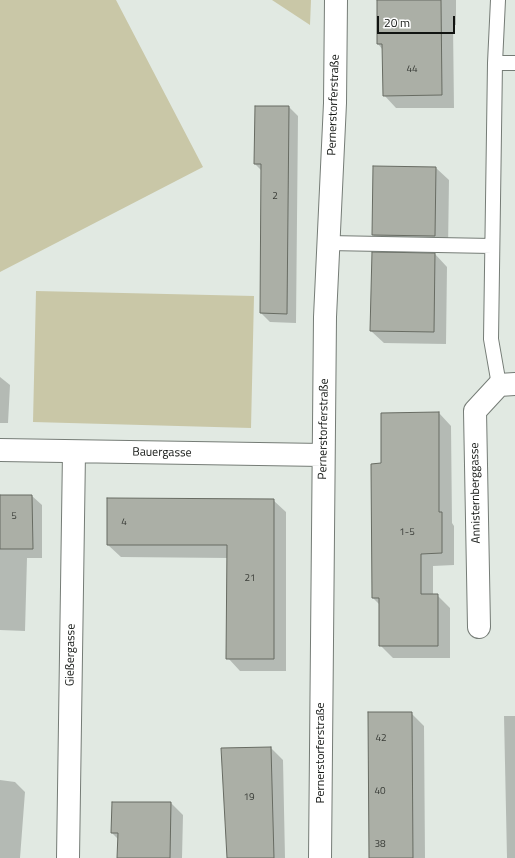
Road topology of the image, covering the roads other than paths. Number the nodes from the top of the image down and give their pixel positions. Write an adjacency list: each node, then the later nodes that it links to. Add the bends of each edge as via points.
1 (336, 0): 5 (street, Pernerstorferstraße, via 335,103)
2 (498, 0): 3 (lane)
3 (495, 63): 4 (lane); 6 (lane)
4 (515, 63)
5 (328, 244): 6 (lane); 10 (street, Pernerstorferstraße)
6 (492, 246): 7 (lane, via 492,339)
7 (507, 385): 11 (street, Annisternberggasse, via 475,411)
8 (0, 450): 9 (street, Bauergasse)
9 (74, 452): 10 (street, Bauergasse); 12 (street, Gießergasse)
10 (323, 455): 13 (street, Pernerstorferstraße)
11 (480, 627)
12 (68, 858)
13 (320, 858)

